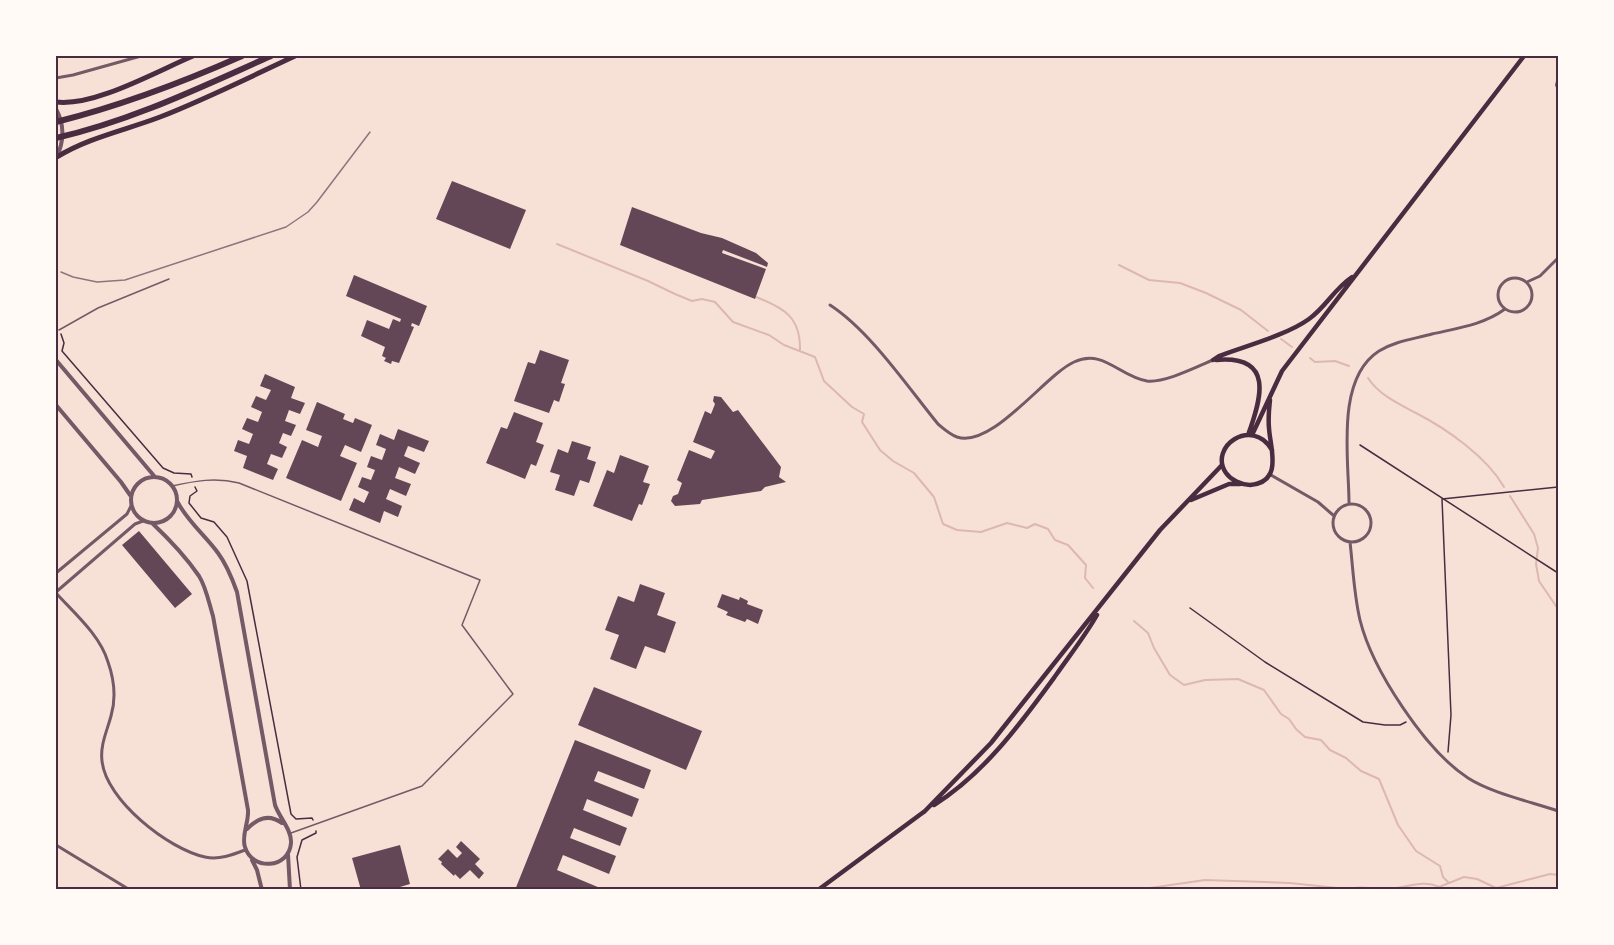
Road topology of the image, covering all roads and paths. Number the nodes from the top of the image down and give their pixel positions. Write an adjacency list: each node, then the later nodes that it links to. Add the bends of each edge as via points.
1 (141, 56): 8 (street)
2 (193, 56): 10 (highway, via 113,91 84,100)
3 (242, 56): 12 (highway, via 132,101)
4 (271, 56): 13 (highway, via 138,113)
5 (295, 56): 14 (highway, via 209,97 71,148)
6 (1524, 56): 16 (main road)
7 (1558, 75): 9 (path)
8 (56, 78)
9 (1558, 92)
10 (56, 102)
11 (56, 109): 14 (street, via 63,131)
12 (56, 123)
13 (56, 138)
14 (56, 158)
15 (1558, 258): 18 (street, via 1540,276)
16 (1354, 276): 23 (main road, via 1340,285 1309,319); 24 (main road, via 1282,371)
17 (169, 279): 21 (lane, via 98,308)
18 (1527, 282): 20 (street, via 1533,293 1529,305 1518,312); 20 (street, via 1510,278 1503,283 1498,298)
19 (830, 305): 23 (street, via 860,329 938,424 958,438 988,430 1081,359 1095,358 1149,381)
20 (1505, 309): 40 (street, via 1469,327 1397,343 1369,360 1356,383 1347,419)
21 (59, 330): 32 (path, via 64,338 62,351 163,468 191,474)
22 (56, 360): 31 (street)
23 (1213, 360): 26 (main road, via 1238,360 1255,371 1260,393)
24 (1271, 392): 26 (main road); 28 (main road, via 1268,416)
25 (56, 405): 36 (street)
26 (1250, 435): 28 (main road, via 1266,442); 29 (main road, via 1228,444)
27 (1360, 445): 37 (path)
28 (1272, 450): 30 (main road)
29 (1222, 465): 33 (main road, via 1229,477); 39 (main road)
30 (1269, 474): 33 (main road, via 1258,483); 42 (street, via 1318,502)
31 (155, 477): 34 (street); 36 (street, via 135,486)
32 (194, 481): 34 (lane); 55 (path, via 197,491 190,496 189,503 201,518 214,522 227,537 247,581 291,814 296,819 312,818); 55 (lane, via 223,479 239,483 480,580 462,625 513,694 422,786)
33 (1244, 484): 39 (main road, via 1228,484)
34 (172, 486): 38 (street)
35 (1558, 487): 37 (path)
36 (131, 496): 41 (street)
37 (1442, 499): 47 (path); 52 (path, via 1451,715)
38 (177, 501): 44 (street, via 167,519); 56 (street, via 218,553 237,592 275,805)
39 (1186, 503): 49 (main road)
40 (1349, 503): 42 (street, via 1339,507); 45 (street, via 1360,505 1371,519 1366,536)
41 (131, 506): 43 (street); 46 (street, via 127,514)
42 (1333, 516): 45 (street, via 1335,533)
43 (143, 521): 44 (street); 48 (street)
44 (152, 523): 57 (street, via 200,577 207,595 248,810)
45 (1350, 542): 51 (street, via 1361,621 1375,659)
46 (56, 573)
47 (1558, 573)
48 (56, 592): 60 (street, via 97,640 112,675 113,709 101,759 108,783 118,798 145,823 205,857 219,858)
49 (1104, 603): 54 (main road, via 994,740); 54 (main road, via 1003,744 948,797)
50 (1190, 608): 51 (path, via 1265,662 1363,722 1400,725)
51 (1412, 720): 52 (street)
52 (1447, 761): 53 (street, via 1469,778)
53 (1558, 811)
54 (924, 812): 67 (main road)
55 (314, 824): 58 (lane); 66 (path, via 316,833 302,840 297,857)
56 (285, 825): 57 (street, via 267,817 256,820); 58 (street)
57 (246, 830): 60 (street)
58 (290, 833): 61 (street)
59 (56, 845): 63 (street)
60 (245, 850): 62 (street)
61 (288, 853): 62 (street, via 272,864); 65 (street)
62 (252, 859): 64 (street)
63 (130, 890)
64 (262, 890)
65 (290, 890)
66 (302, 890)
67 (818, 890)

